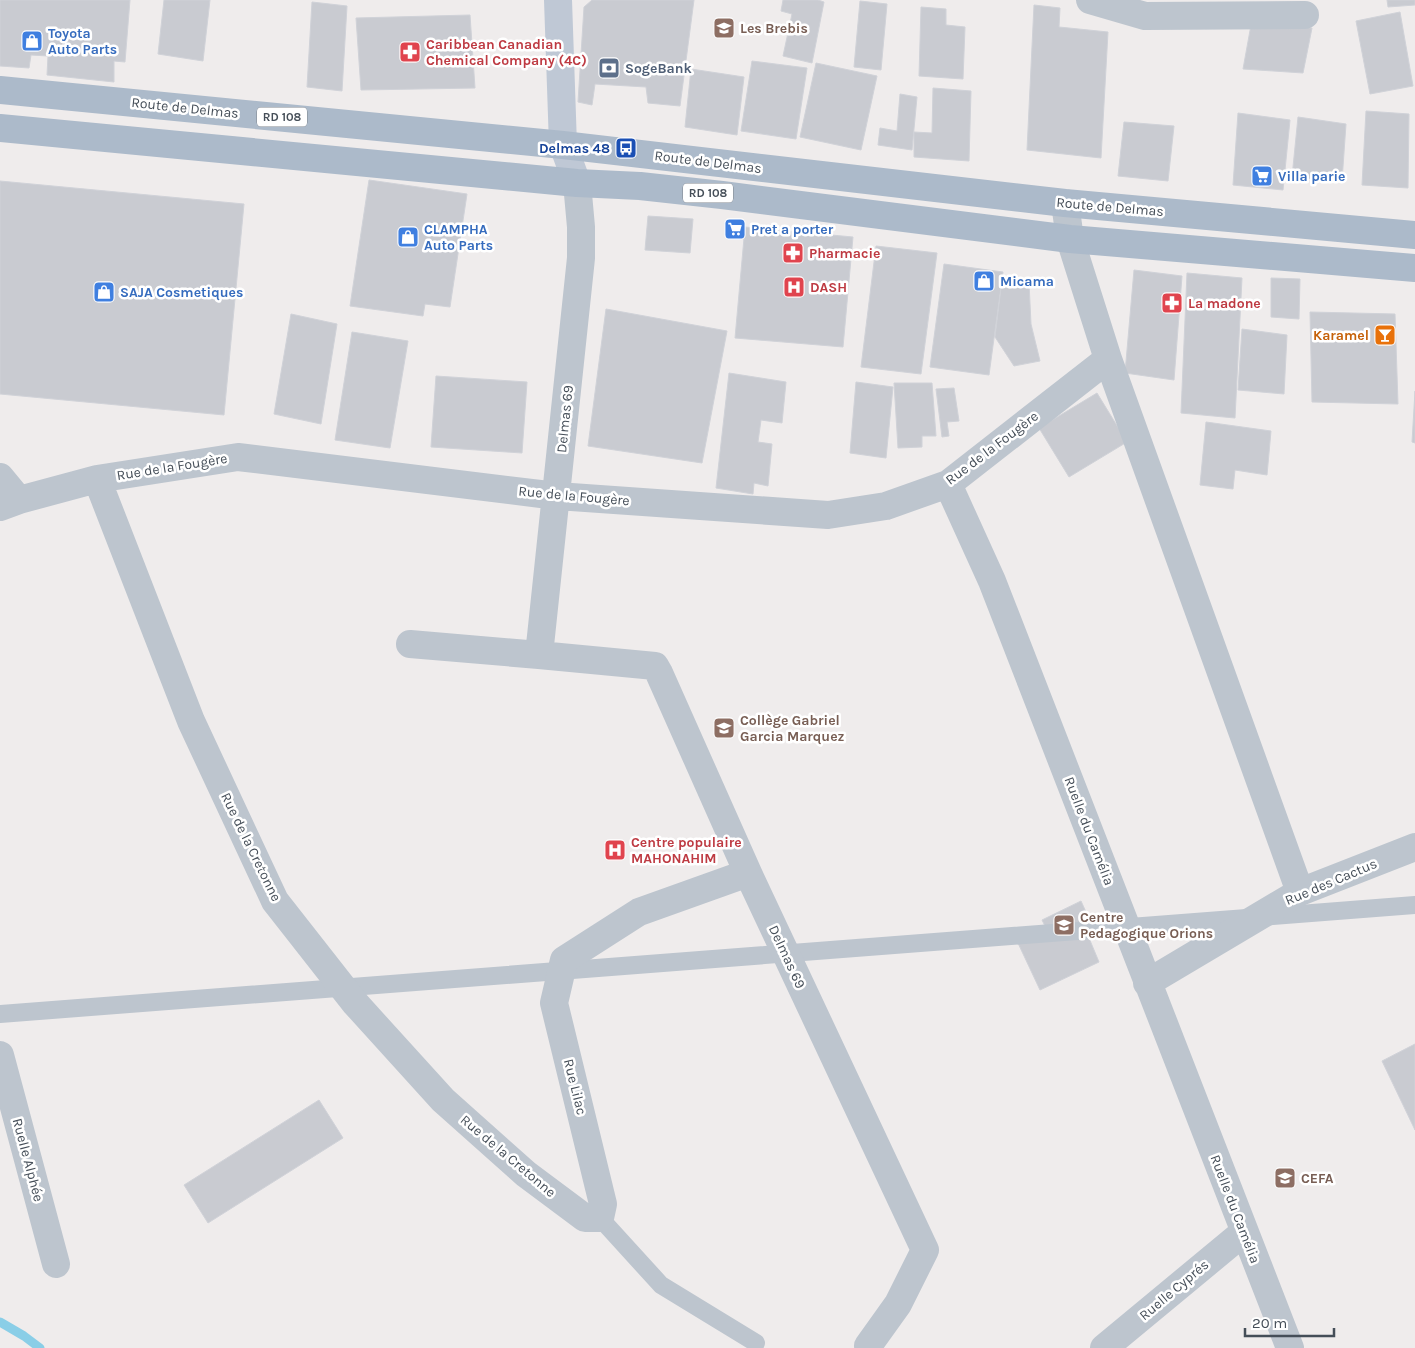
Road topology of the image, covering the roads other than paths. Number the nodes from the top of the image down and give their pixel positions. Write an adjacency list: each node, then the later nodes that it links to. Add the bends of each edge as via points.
1 (558, 0): 6 (street)
2 (1090, 0): 3 (street, via 1145,16)
3 (1305, 15)
4 (0, 90): 6 (main road, Route de Delmas / RD 108)
5 (0, 128): 7 (main road, RD 108)
6 (563, 145): 7 (street); 8 (main road, Route de Delmas / RD 108)
7 (577, 183): 10 (main road, RD 108, via 722,195); 16 (street, Delmas 69, via 581,258)
8 (1066, 203): 9 (main road, Route de Delmas / RD 108); 10 (street)
9 (1415, 235)
10 (1070, 239): 11 (main road, RD 108); 12 (street)
11 (1415, 268)
12 (1108, 358): 15 (street, Rue de la Fougère); 22 (street)
13 (0, 477): 17 (street)
14 (97, 479): 16 (street, Rue de la Fougère, via 238,457); 17 (street, Rue de la Fougère); 27 (street, Rue de la Cretonne, via 191,721 275,901 355,1003 442,1100 526,1174 585,1218)
15 (948, 484): 16 (street, Rue de la Fougère, via 886,506 828,515); 24 (street, Ruelle du Camélia, via 992,580)
16 (557, 496): 19 (street, Delmas 69)
17 (9, 504)
18 (410, 644): 19 (street, Delmas 69)
19 (539, 656): 21 (street, Delmas 69, via 655,666)
20 (1415, 847): 22 (street, Rue des Cactus)
21 (748, 873): 27 (street, Rue Lilac, via 640,912 564,960 554,1003 603,1204); 31 (street, Delmas 69, via 925,1250 898,1304)
22 (1300, 892): 24 (street, Rue des Cactus)
23 (1415, 905): 25 (lane)
24 (1147, 983): 28 (street, Ruelle du Camélia)
25 (0, 1014)
26 (0, 1056): 29 (street, Ruelle Alphée)
27 (600, 1218): 30 (lane, via 661,1285)
28 (1244, 1232): 32 (street, Ruelle Cyprés); 33 (street, Ruelle du Camélia)
29 (56, 1264)
30 (756, 1343)
31 (868, 1346)
32 (1104, 1348)
33 (1290, 1348)

